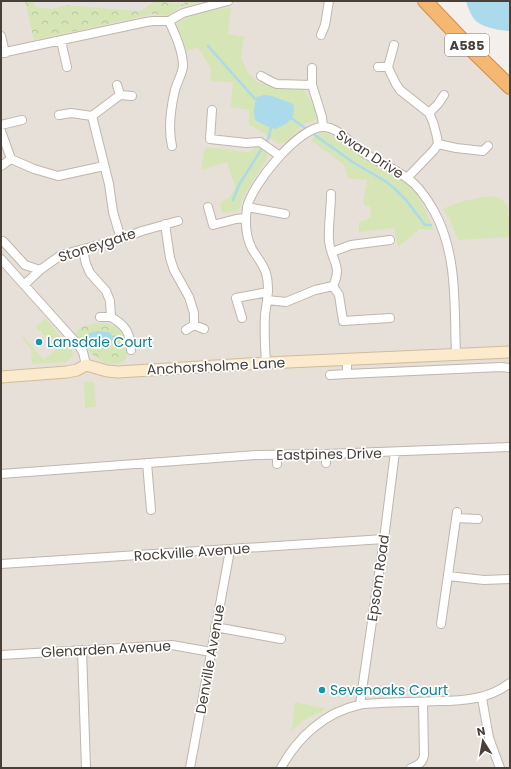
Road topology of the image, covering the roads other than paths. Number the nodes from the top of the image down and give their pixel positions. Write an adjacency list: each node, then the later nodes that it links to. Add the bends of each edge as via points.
1 (228, 1): 4 (street, via 183,13)
2 (329, 1): 6 (street)
3 (425, 1): 17 (highway, A585)
4 (169, 21): 7 (street, via 153,20); 30 (street, via 183,66 172,105)
5 (1, 36): 9 (street)
6 (321, 36)
7 (61, 41): 9 (street); 10 (street)
8 (394, 45): 12 (street)
9 (3, 53)
10 (67, 67)
11 (378, 67): 12 (street)
12 (388, 67): 22 (street, via 400,90)
13 (312, 68): 16 (street)
14 (261, 76): 16 (street, via 277,84)
15 (117, 85): 18 (street)
16 (312, 85): 27 (street)
17 (510, 87)
18 (120, 95): 20 (street); 24 (street)
19 (444, 95): 22 (street)
20 (132, 96)
21 (212, 110): 32 (street, via 210,139 260,142)
22 (429, 113): 29 (street)
23 (59, 115): 24 (street, via 71,113)
24 (92, 116): 35 (street)
25 (22, 120): 26 (street)
26 (1, 125)
27 (323, 127): 32 (street, Swan Drive, via 314,128 303,135); 36 (street, Swan Drive, via 332,129 360,150)
28 (1, 131): 33 (street)
29 (438, 144): 31 (street); 36 (street)
30 (172, 146)
31 (485, 152)
32 (280, 156): 38 (street, Swan Drive, via 258,183)
33 (11, 158): 34 (street); 35 (street, via 34,169 58,176)
34 (1, 166)
35 (104, 166): 44 (street)
36 (408, 178): 63 (street, Swan Drive, via 434,212 449,249 453,277)
37 (331, 194): 48 (street, via 329,242)
38 (247, 207): 40 (street); 41 (street, Swan Drive)
39 (208, 208): 41 (street, via 213,225)
40 (285, 214)
41 (246, 218): 53 (street, Swan Drive, via 249,241 266,273)
42 (178, 221): 43 (street, Stoneygate)
43 (165, 224): 44 (street, Stoneygate); 58 (street, via 170,258 189,297 194,313)
44 (121, 239): 47 (street, Stoneygate)
45 (3, 240): 50 (street, via 25,264)
46 (390, 240): 48 (street, via 351,245)
47 (83, 250): 50 (street, Stoneygate, via 61,255); 55 (street, via 90,273 106,291 110,301)
48 (332, 252): 52 (street, via 338,269)
49 (1, 259): 51 (street)
50 (40, 270): 51 (street, Stoneygate)
51 (24, 285): 66 (street, via 79,346)
52 (333, 286): 53 (street, via 286,302); 57 (street, via 339,295 343,320)
53 (268, 296): 56 (street, via 236,298); 65 (street, Swan Drive, via 264,338)
54 (100, 317): 55 (street)
55 (111, 317): 61 (street, via 120,322 127,331)
56 (242, 318)
57 (390, 318)
58 (194, 325): 59 (street); 60 (street)
59 (204, 329)
60 (186, 330)
61 (131, 350)
62 (510, 352): 63 (street, Anchorsholme Lane)
63 (456, 355): 64 (street, Anchorsholme Lane)
64 (347, 360): 65 (street, Anchorsholme Lane); 68 (street)
65 (266, 363): 66 (street, Anchorsholme Lane, via 118,372)
66 (86, 365): 70 (street, via 72,371)
67 (510, 368): 68 (street)
68 (347, 374): 69 (street)
69 (330, 375)
70 (1, 377)
71 (510, 447): 72 (street, Eastpines Drive)
72 (395, 452): 73 (street, Eastpines Drive); 81 (street, Epsom Road)
73 (326, 454): 74 (street, Eastpines Drive); 76 (street)
74 (277, 455): 75 (street, Eastpines Drive); 77 (street)
75 (147, 463): 78 (street, Eastpines Drive); 79 (street)
76 (326, 463)
77 (278, 464)
78 (1, 474)
79 (150, 510)
80 (478, 519): 84 (street, via 457,515)
81 (384, 539): 82 (street, Rockville Avenue); 95 (street, Epsom Road)
82 (230, 550): 83 (street, Rockville Avenue); 87 (street, Denville Avenue)
83 (1, 564)
84 (448, 576): 85 (street, via 484,580); 86 (street)
85 (510, 579)
86 (441, 624)
87 (215, 627): 88 (street); 90 (street, Denville Avenue)
88 (281, 639)
89 (82, 650): 90 (street, Glenarden Avenue, via 172,644); 91 (street, Glenarden Avenue); 96 (street)
90 (211, 652): 97 (street, Denville Avenue)
91 (1, 655)
92 (510, 683): 93 (street)
93 (482, 698): 94 (street); 100 (street, via 489,738)
94 (423, 702): 95 (street); 99 (street, via 424,760)
95 (360, 704): 98 (street, via 314,727 295,746)
96 (86, 768)
97 (190, 768)
98 (281, 768)
99 (411, 768)
100 (500, 768)

